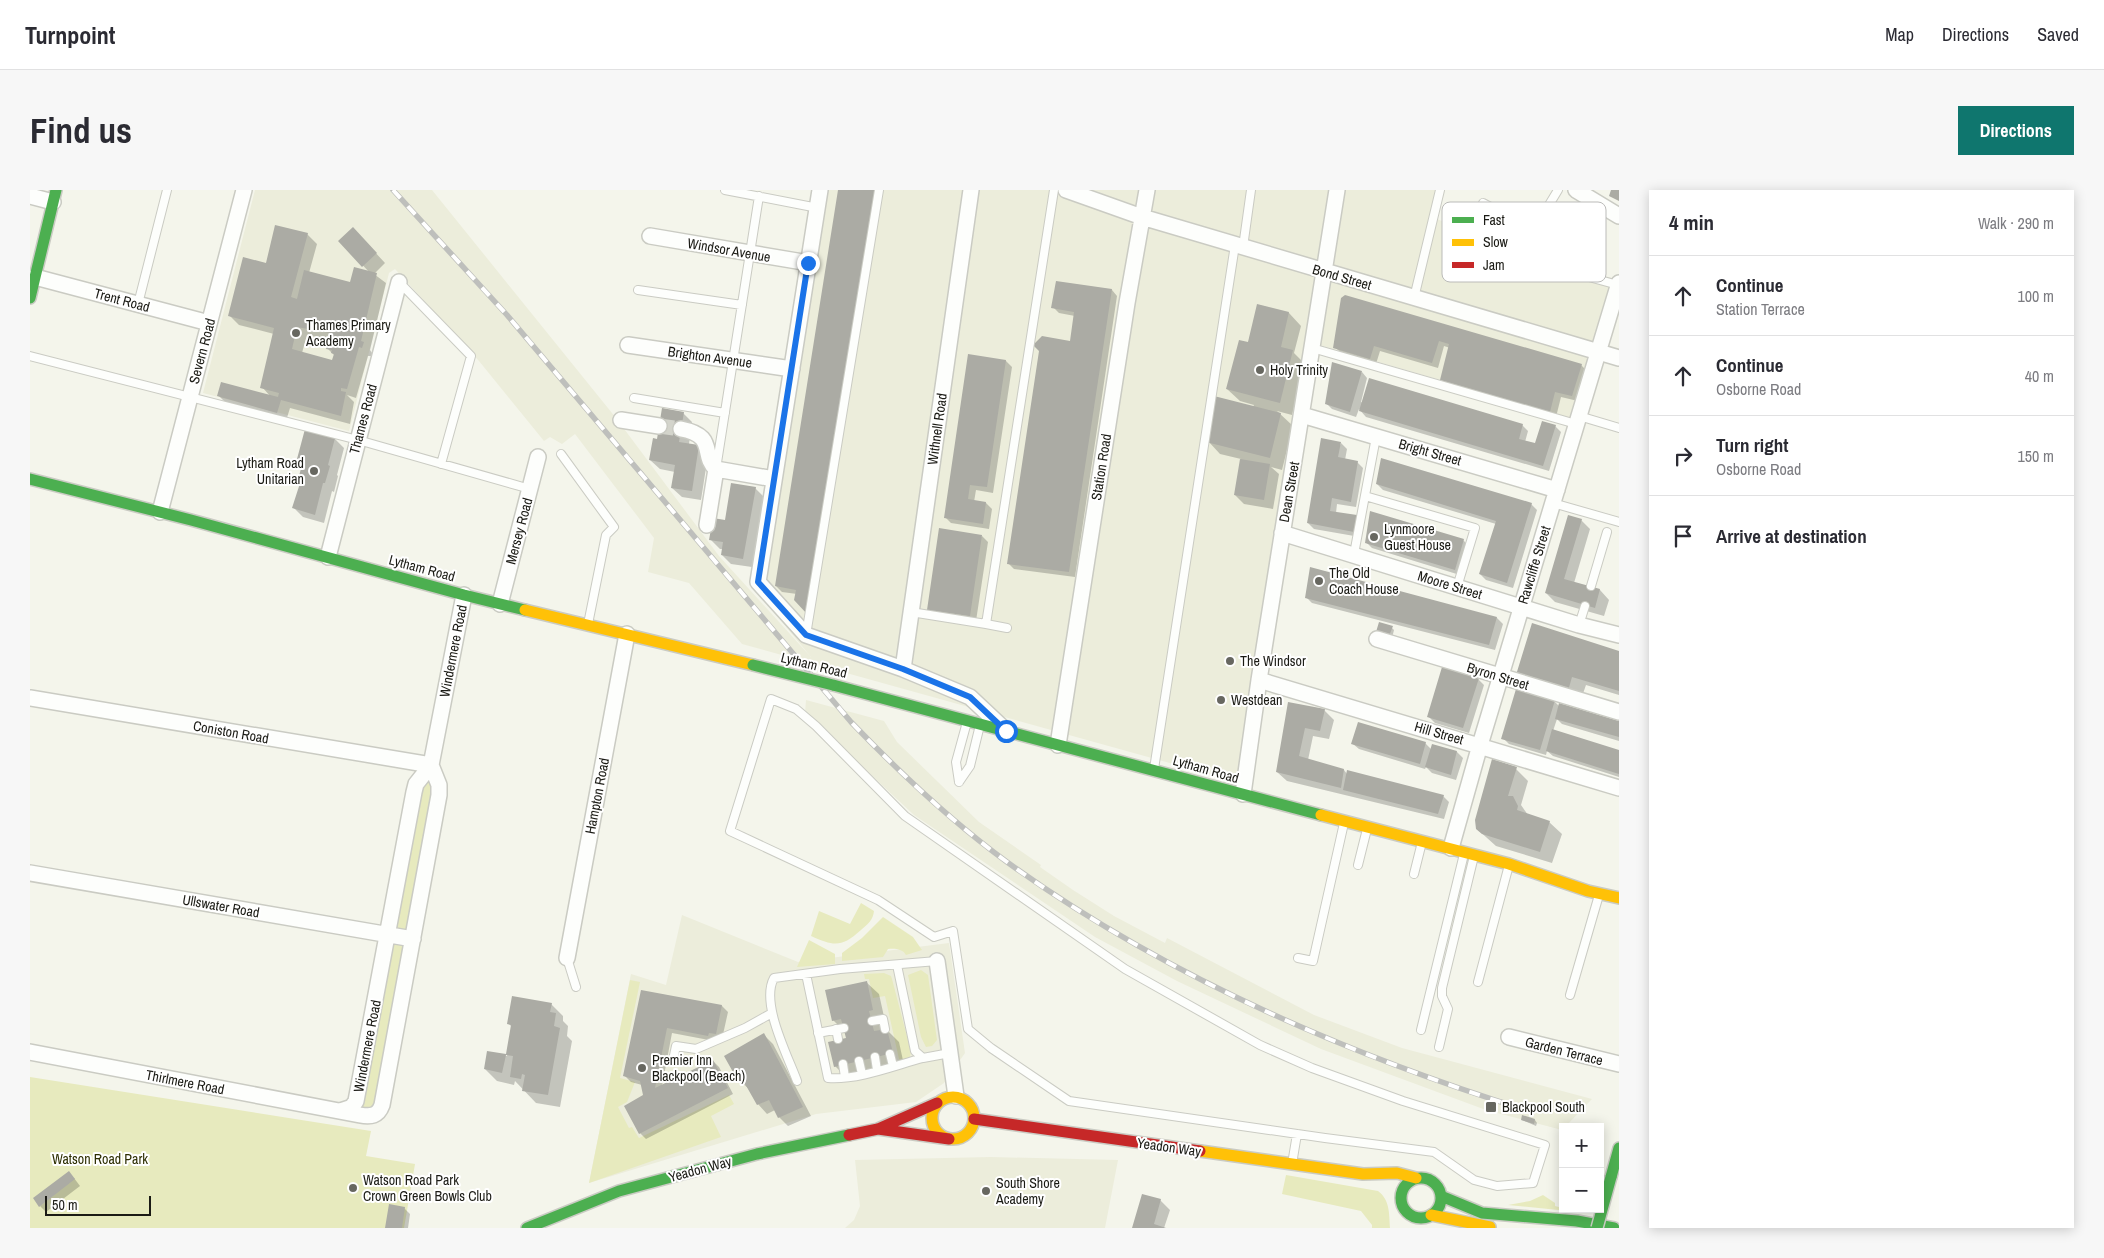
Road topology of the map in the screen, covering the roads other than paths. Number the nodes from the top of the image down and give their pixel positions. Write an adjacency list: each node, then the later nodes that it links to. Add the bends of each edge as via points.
1 (167, 190): 36 (lane)
2 (244, 190): 38 (street, Severn Road)
3 (725, 190): 17 (lane)
4 (820, 190): 20 (street)
5 (879, 190): 86 (lane)
6 (970, 190): 79 (street, Withnell Road)
7 (1054, 190): 81 (lane)
8 (1066, 190): 23 (street, Bond Street)
9 (1147, 190): 23 (street, Station Road)
10 (1251, 190): 25 (lane)
11 (1337, 190): 28 (street, Dean Street)
12 (1440, 190): 35 (lane)
13 (1558, 190): 18 (lane)
14 (1576, 190): 19 (street)
15 (30, 196): 16 (street)
16 (54, 196): 29 (main road)
17 (759, 196): 20 (lane); 26 (lane)
18 (1551, 202)
19 (1596, 202)
20 (818, 208): 27 (street)
21 (1606, 208): 22 (street)
22 (1619, 216)
23 (1142, 217): 25 (street, Bond Street); 96 (street, Station Road)
24 (650, 236): 26 (street, Windsor Avenue)
25 (1239, 246): 28 (street, Bond Street); 99 (lane)
26 (750, 253): 27 (street, Windsor Avenue); 37 (lane)
27 (808, 263): 45 (street)
28 (1323, 272): 35 (street, Bond Street); 40 (street, Dean Street)
29 (35, 277): 34 (main road); 36 (street, Trent Road)
30 (399, 282): 56 (street, Thames Road); 59 (lane, via 470,356)
31 (1601, 282): 32 (lane)
32 (1618, 288): 41 (street, Rawcliffe Street)
33 (638, 290): 37 (lane)
34 (30, 298)
35 (1414, 298): 41 (street, Bond Street)
36 (138, 304): 38 (street, Trent Road)
37 (742, 306): 44 (lane)
38 (209, 323): 46 (street, Severn Road)
39 (628, 345): 44 (street, Brighton Avenue)
40 (1312, 348): 49 (street, Dean Street); 51 (lane)
41 (1597, 352): 43 (street, Bond Street); 51 (street, Rawcliffe Street)
42 (30, 356): 46 (lane)
43 (1619, 358)
44 (733, 360): 45 (street, Brighton Avenue); 48 (lane)
45 (792, 369): 62 (street)
46 (190, 396): 56 (lane); 66 (street, Severn Road)
47 (634, 398): 48 (lane)
48 (725, 414): 60 (lane)
49 (1302, 416): 55 (street, Bright Street); 70 (street, Dean Street)
50 (621, 420): 52 (street)
51 (1578, 420): 53 (lane); 65 (street, Rawcliffe Street)
52 (659, 426)
53 (1619, 428)
54 (681, 429): 60 (street, via 704,440)
55 (1376, 437): 64 (lane); 65 (street, Bright Street)
56 (358, 440): 59 (lane); 72 (street, Thames Road)
57 (561, 454): 80 (lane, via 614,527 606,535)
58 (538, 458): 63 (street, Mersey Road)
59 (441, 464): 63 (lane)
60 (716, 469): 62 (street); 68 (street)
61 (30, 479): 66 (main road, Lytham Road)
62 (774, 479): 86 (street, via 758,582)
63 (530, 490): 76 (street, Mersey Road)
64 (1365, 496): 71 (lane); 74 (lane, via 1476,528)
65 (1555, 496): 67 (lane); 78 (street, Rawcliffe Street)
66 (160, 512): 72 (main road, Lytham Road)
67 (1619, 522)
68 (707, 526)
69 (1607, 532): 73 (lane)
70 (1282, 533): 71 (street, Moore Street); 90 (street, Dean Street)
71 (1354, 554): 74 (street, Moore Street)
72 (328, 557): 75 (main road, Lytham Road)
73 (1591, 586)
74 (1458, 587): 78 (street, Moore Street)
75 (464, 595): 76 (main road, Lytham Road); 98 (street, Windermere Road)
76 (500, 604): 80 (main road, Lytham Road)
77 (1585, 606): 82 (lane)
78 (1521, 607): 82 (street, Moore Street); 89 (street, Rawcliffe Street)
79 (911, 612): 81 (lane); 88 (street, Withnell Road)
80 (588, 624): 84 (main road, Lytham Road)
81 (986, 624): 83 (lane)
82 (1579, 625): 85 (street, Moore Street)
83 (1007, 628)
84 (627, 634): 93 (main road, Lytham Road, bridge); 115 (street, Hampton Road)
85 (1619, 635)
86 (813, 638): 88 (street)
87 (1377, 639): 89 (street, Byron Street)
88 (903, 669): 95 (street, via 970,697)
89 (1500, 677): 92 (street, Byron Street); 97 (street, Rawcliffe Street)
90 (1259, 680): 97 (street, Hill Street); 101 (street, Dean Street)
91 (30, 698): 98 (street, Coniston Road)
92 (1619, 712)
93 (967, 720): 94 (main road, Lytham Road); 94 (lane, via 956,762 959,782 970,766)
94 (981, 723): 95 (main road, Lytham Road)
95 (1006, 731): 96 (main road, Lytham Road)
96 (1058, 745): 99 (main road, Lytham Road)
97 (1480, 745): 100 (street, Hill Street); 105 (street, Rawcliffe Street)
98 (431, 766): 113 (street, Windermere Road, via 416,784); 114 (street, Windermere Road, via 439,785 439,795)
99 (1154, 770): 101 (main road, Lytham Road)
100 (1619, 788)
101 (1243, 794): 102 (main road, Lytham Road)
102 (1345, 822): 103 (main road, Lytham Road); 116 (lane, via 1313,961)
103 (1368, 827): 104 (main road, Lytham Road); 107 (lane)
104 (1422, 841): 105 (main road, Lytham Road); 109 (lane)
105 (1463, 852): 106 (main road, Lytham Road); 126 (lane); 130 (lane, via 1442,988 1448,1010)
106 (1509, 864): 110 (main road, Lytham Road); 120 (lane)
107 (1358, 865)
108 (30, 873): 113 (street, Ullswater Road)
109 (1414, 874)
110 (1595, 895): 111 (main road, Lytham Road); 112 (main road, Lytham Road); 122 (lane)
111 (1619, 898)
112 (1618, 911)
113 (388, 935): 114 (street, Ullswater Road); 147 (street, Windermere Road, via 356,1101 352,1107)
114 (412, 939): 147 (street, Windermere Road, via 380,1110 369,1117)
115 (567, 958): 121 (lane)
116 (1298, 958)
117 (937, 961): 118 (lane); 132 (street)
118 (897, 965): 119 (lane); 135 (lane, via 912,1042 915,1051)
119 (806, 974): 123 (lane, via 774,978 770,994); 127 (lane)
120 (1478, 982)
121 (576, 988)
122 (1570, 995)
123 (772, 1013): 136 (lane, via 696,1049 676,1046); 144 (lane)
124 (872, 1021): 125 (lane, via 883,1019)
125 (885, 1029)
126 (1421, 1030)
127 (818, 1033): 129 (lane, via 840,1028); 143 (lane, via 828,1078)
128 (1509, 1037): 139 (street, Garden Terrace)
129 (838, 1040)
130 (1438, 1047)
131 (30, 1052): 147 (street, Thirlmere Road)
132 (950, 1053): 135 (lane); 145 (street)
133 (890, 1054): 140 (lane)
134 (875, 1057): 141 (lane)
135 (923, 1058): 140 (lane)
136 (673, 1060)
137 (859, 1061): 142 (lane)
138 (843, 1064): 143 (lane)
139 (1619, 1064)
140 (892, 1066): 141 (lane)
141 (877, 1070): 142 (lane)
142 (862, 1074): 143 (lane)
143 (845, 1077)
144 (797, 1081)
145 (956, 1096): 146 (main road); 148 (main road, via 968,1102)
146 (937, 1103): 149 (main road, Yeadon Way); 151 (main road, via 932,1116 934,1129)
147 (340, 1111)
148 (974, 1119): 151 (main road, via 965,1136); 153 (main road, Yeadon Way)
149 (878, 1129): 151 (main road, Yeadon Way); 160 (main road, Yeadon Way, via 757,1154 619,1191)
150 (1297, 1134): 150 (lane, via 1434,1152 1474,1180 1497,1186 1533,1183 1545,1145 1403,1101 1312,1068 1260,1045 1125,969 905,816 816,726 796,709 771,699 730,832 878,900 934,937 953,931 968,1029 1068,1101); 153 (lane)
151 (952, 1139)
152 (1619, 1148): 163 (main road, bridge)
153 (1292, 1164): 154 (main road, Yeadon Way)
154 (1363, 1174): 155 (main road, Yeadon Way, via 1397,1173); 157 (main road, Yeadon Way)
155 (1416, 1178): 156 (main road, via 1432,1181); 157 (main road, via 1405,1185)
156 (1442, 1196): 158 (main road, via 1438,1208); 164 (main road, via 1482,1213)
157 (1401, 1199): 158 (main road, via 1411,1215); 159 (main road)
158 (1429, 1216): 161 (main road); 162 (main road)
159 (1402, 1219)
160 (527, 1228)
161 (1419, 1228)
162 (1498, 1228)
163 (1597, 1228)
164 (1614, 1228)

